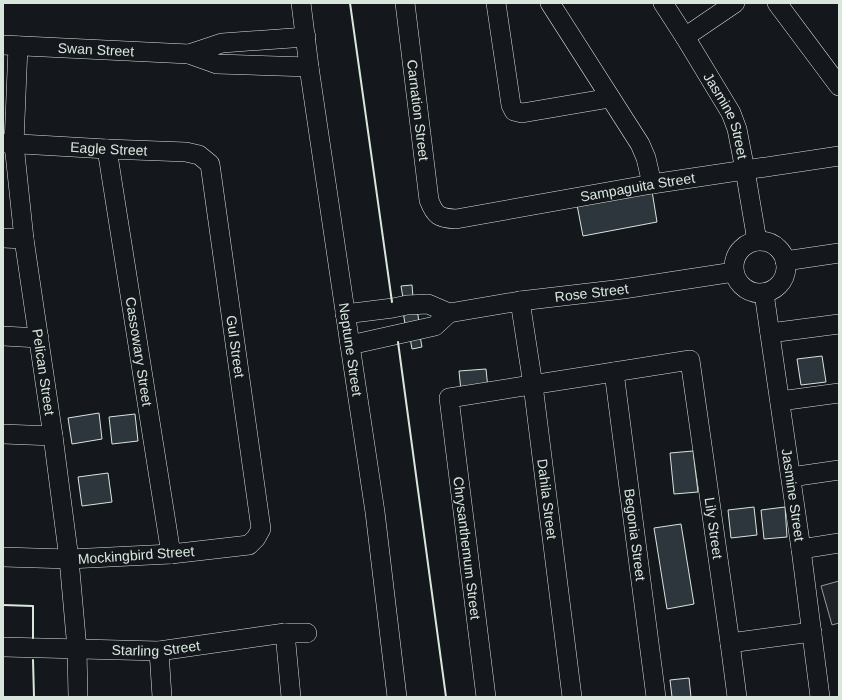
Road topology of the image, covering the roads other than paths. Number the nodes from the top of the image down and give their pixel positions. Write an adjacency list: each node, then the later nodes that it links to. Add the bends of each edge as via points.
1 (301, 3): 8 (street, Neptune Street)
2 (405, 3): 21 (street, Carnation Street, via 429,200)
3 (496, 3): 14 (street, via 514,111 522,113)
4 (550, 3): 14 (street)
5 (663, 3): 9 (street, Jasmine Street)
6 (735, 3): 9 (street)
7 (778, 3): 13 (street)
8 (306, 36): 11 (street, Swan Street, via 222,43); 12 (street, Neptune Street)
9 (685, 37): 19 (street, Jasmine Street, via 731,113 737,129)
10 (10, 46): 11 (street, Swan Street); 15 (street, Pelican Street)
11 (189, 54): 12 (street, Swan Street, via 217,64)
12 (309, 67): 32 (street, Neptune Street)
13 (839, 86)
14 (610, 98): 20 (street, via 640,144)
15 (8, 144): 16 (street, Eagle Street); 23 (street, Pelican Street)
16 (107, 149): 18 (street, Eagle Street, via 186,152 199,155); 50 (street, Cassowary Street)
17 (839, 156): 19 (street, Sampaguita Street)
18 (210, 164): 47 (street, Gul Street)
19 (745, 170): 20 (street, Sampaguita Street); 24 (street, Jasmine Street)
20 (652, 184): 21 (street, Sampaguita Street, via 456,219)
21 (437, 215)
22 (3, 238): 23 (street)
23 (24, 239): 37 (street, Pelican Street)
24 (757, 241): 26 (street, via 764,241 778,248); 27 (street, via 749,243 736,255)
25 (839, 253): 26 (street)
26 (786, 261): 28 (street, via 784,278 779,285)
27 (734, 272): 28 (street, via 742,286 756,293); 29 (street, Rose Street)
28 (764, 293): 34 (street, Jasmine Street)
29 (520, 301): 31 (street, Rose Street); 40 (street, Dahila Street)
30 (386, 309): 31 (street, via 428,304); 32 (street); 36 (street)
31 (448, 313): 36 (street, via 435,326)
32 (345, 314): 38 (street, Neptune Street)
33 (839, 324): 34 (street)
34 (770, 332): 42 (street, Jasmine Street)
35 (3, 336): 37 (street)
36 (391, 336): 38 (street)
37 (39, 338): 44 (street, Pelican Street)
38 (350, 345): 63 (street, Neptune Street, via 375,512)
39 (614, 372): 40 (street); 56 (street, Lily Street, via 690,360); 66 (street, Begonia Street)
40 (533, 385): 64 (street, Chrysanthemum Street, via 449,398); 65 (street, Dahila Street)
41 (839, 393): 42 (street)
42 (780, 401): 46 (street, Jasmine Street)
43 (3, 434): 44 (street)
44 (53, 436): 52 (street, Pelican Street)
45 (839, 470): 46 (street)
46 (791, 477): 49 (street, Jasmine Street)
47 (261, 529): 50 (street, Mockingbird Street, via 249,546)
48 (839, 543): 49 (street)
49 (801, 549): 53 (street, Jasmine Street)
50 (171, 554): 52 (street, Mockingbird Street)
51 (3, 557): 52 (street, Mockingbird Street)
52 (69, 559): 58 (street, Pelican Street)
53 (812, 632): 56 (street); 68 (street, Jasmine Street)
54 (285, 633): 55 (street, Starling Street); 59 (street, Starling Street); 62 (street)
55 (307, 633)
56 (730, 643): 67 (street, Lily Street)
57 (3, 647): 58 (street, Starling Street)
58 (77, 649): 59 (street, Starling Street); 60 (street, Pelican Street)
59 (159, 651): 61 (street)
60 (78, 697)
61 (162, 697)
62 (291, 697)
63 (397, 697)
64 (486, 697)
65 (572, 697)
66 (656, 697)
67 (737, 697)
68 (820, 697)

